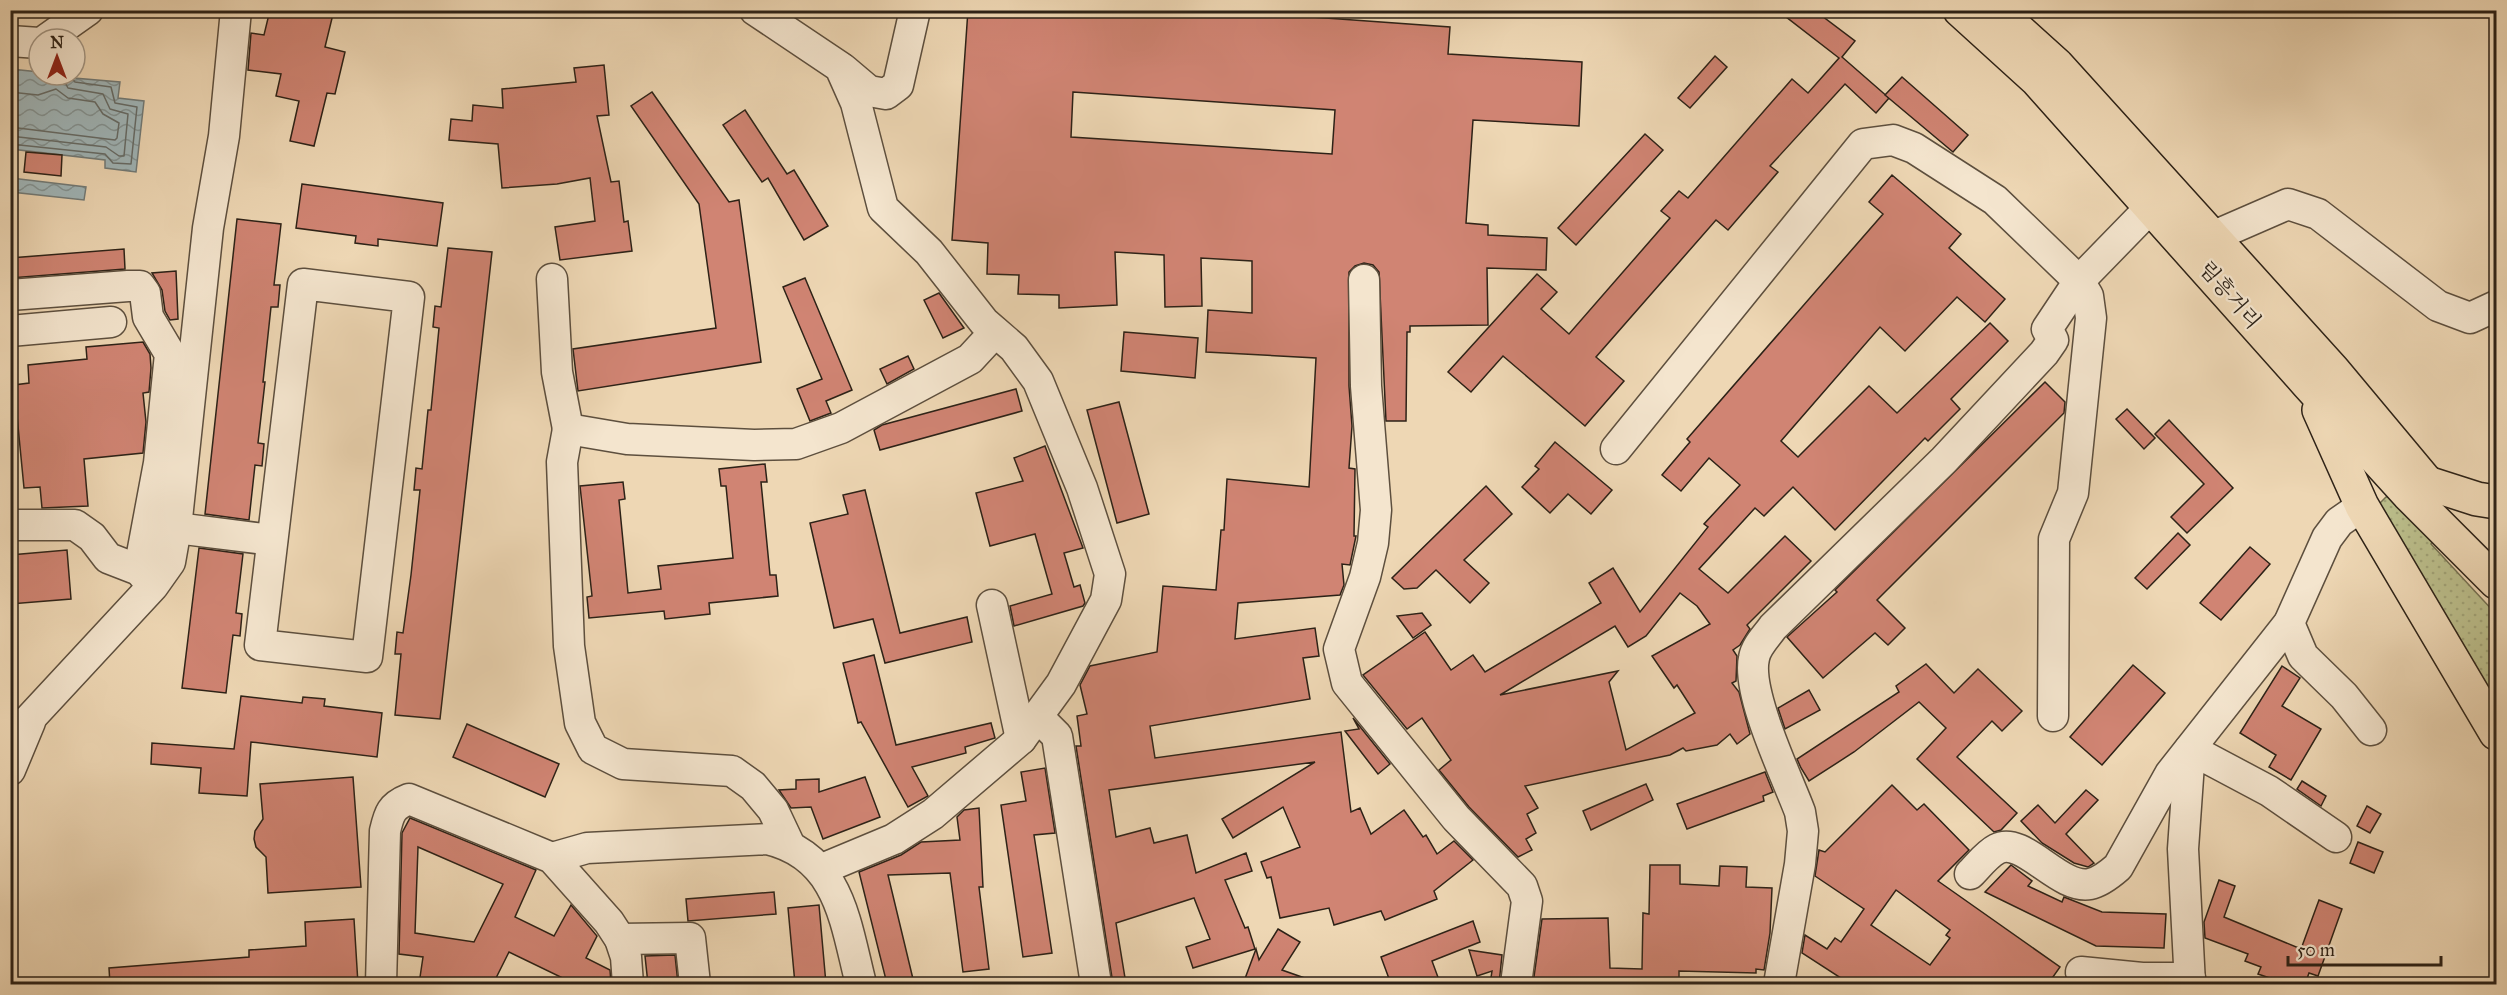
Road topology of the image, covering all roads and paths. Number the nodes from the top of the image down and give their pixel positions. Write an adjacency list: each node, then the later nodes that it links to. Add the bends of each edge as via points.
1 (88, 10): 7 (street)
2 (236, 10): 28 (street)
3 (755, 10): 10 (street)
4 (915, 10): 10 (street, via 898,85 886,94 869,91)
5 (1960, 10): 11 (main road, 림흥거리, via 2037,80)
6 (1996, 10): 12 (main road, 림흥거리, via 2056,65)
7 (64, 27)
8 (10, 41): 9 (street)
9 (27, 42)
10 (840, 67): 20 (street, via 856,103 883,208 929,252)
11 (2152, 206): 15 (street); 21 (main road, 림흥거리)
12 (2212, 237): 17 (street, via 2288,204 2318,214 2438,306 2470,318); 24 (main road, 림흥거리, via 2333,370)
13 (552, 279): 22 (street, via 557,372)
14 (1364, 280): 56 (street, via 1366,386 1376,510 1365,577 1339,649 1341,665 1347,682 1456,818 1522,886 1527,901)
15 (2079, 281): 23 (street, via 1995,201 1914,148 1893,140 1863,144); 36 (street, via 2088,296 2091,318 2073,493 2054,539); 57 (street, via 2047,329 2053,340 2044,353 1944,460 1773,627 1758,647 1753,675 1757,698 1800,812 1803,831)
16 (10, 295): 31 (street, via 128,286 140,286 145,293 148,316 170,354)
17 (2496, 306)
18 (111, 322): 19 (street)
19 (10, 331)
20 (995, 332): 22 (street, via 970,359 841,428 796,444 627,439); 37 (street, via 1014,348 1038,381 1082,488 1110,574 1106,600 1060,684)
21 (2307, 384): 26 (main road); 32 (main road, 림흥거리)
22 (568, 429): 44 (street, via 562,462 569,646 580,723 592,749 623,764 732,771 753,786 773,810)
23 (1616, 450)
24 (2427, 483): 25 (main road); 30 (main road, 림흥거리)
25 (2496, 502)
26 (2362, 506): 34 (street, via 2339,522 2327,538); 39 (main road)
27 (10, 525): 31 (street, via 75,525 92,537 108,558)
28 (176, 528): 29 (street); 31 (street, via 170,562)
29 (273, 540): 29 (street, via 260,645 367,657 409,297 303,284)
30 (2496, 552)
31 (146, 578): 35 (street)
32 (2496, 582)
33 (993, 605): 37 (street)
34 (2289, 623): 38 (street, via 2303,656 2344,696); 41 (street)
35 (33, 714): 40 (street); 42 (street)
36 (2053, 716)
37 (1029, 727): 46 (street, via 933,814 894,839); 55 (street, via 1057,736)
38 (2370, 730)
39 (2496, 733)
40 (10, 740)
41 (2190, 749): 43 (street, via 2269,791); 47 (street, via 2170,774 2118,867 2105,877 2090,884 2074,883 2008,846 1997,849); 50 (street, via 2182,849)
42 (10, 770)
43 (2336, 837)
44 (789, 844): 45 (street, via 767,839 587,848); 46 (street)
45 (552, 858): 48 (street); 51 (street, via 424,804 409,799 398,804 389,812 385,831)
46 (822, 869): 54 (street, via 836,895)
47 (1970, 874)
48 (620, 939): 52 (street); 53 (street, via 690,938)
49 (2081, 972): 50 (street)
50 (2190, 981)
51 (381, 984)
52 (628, 984)
53 (695, 984)
54 (861, 984)
55 (1096, 984)
56 (1516, 984)
57 (1779, 984)

